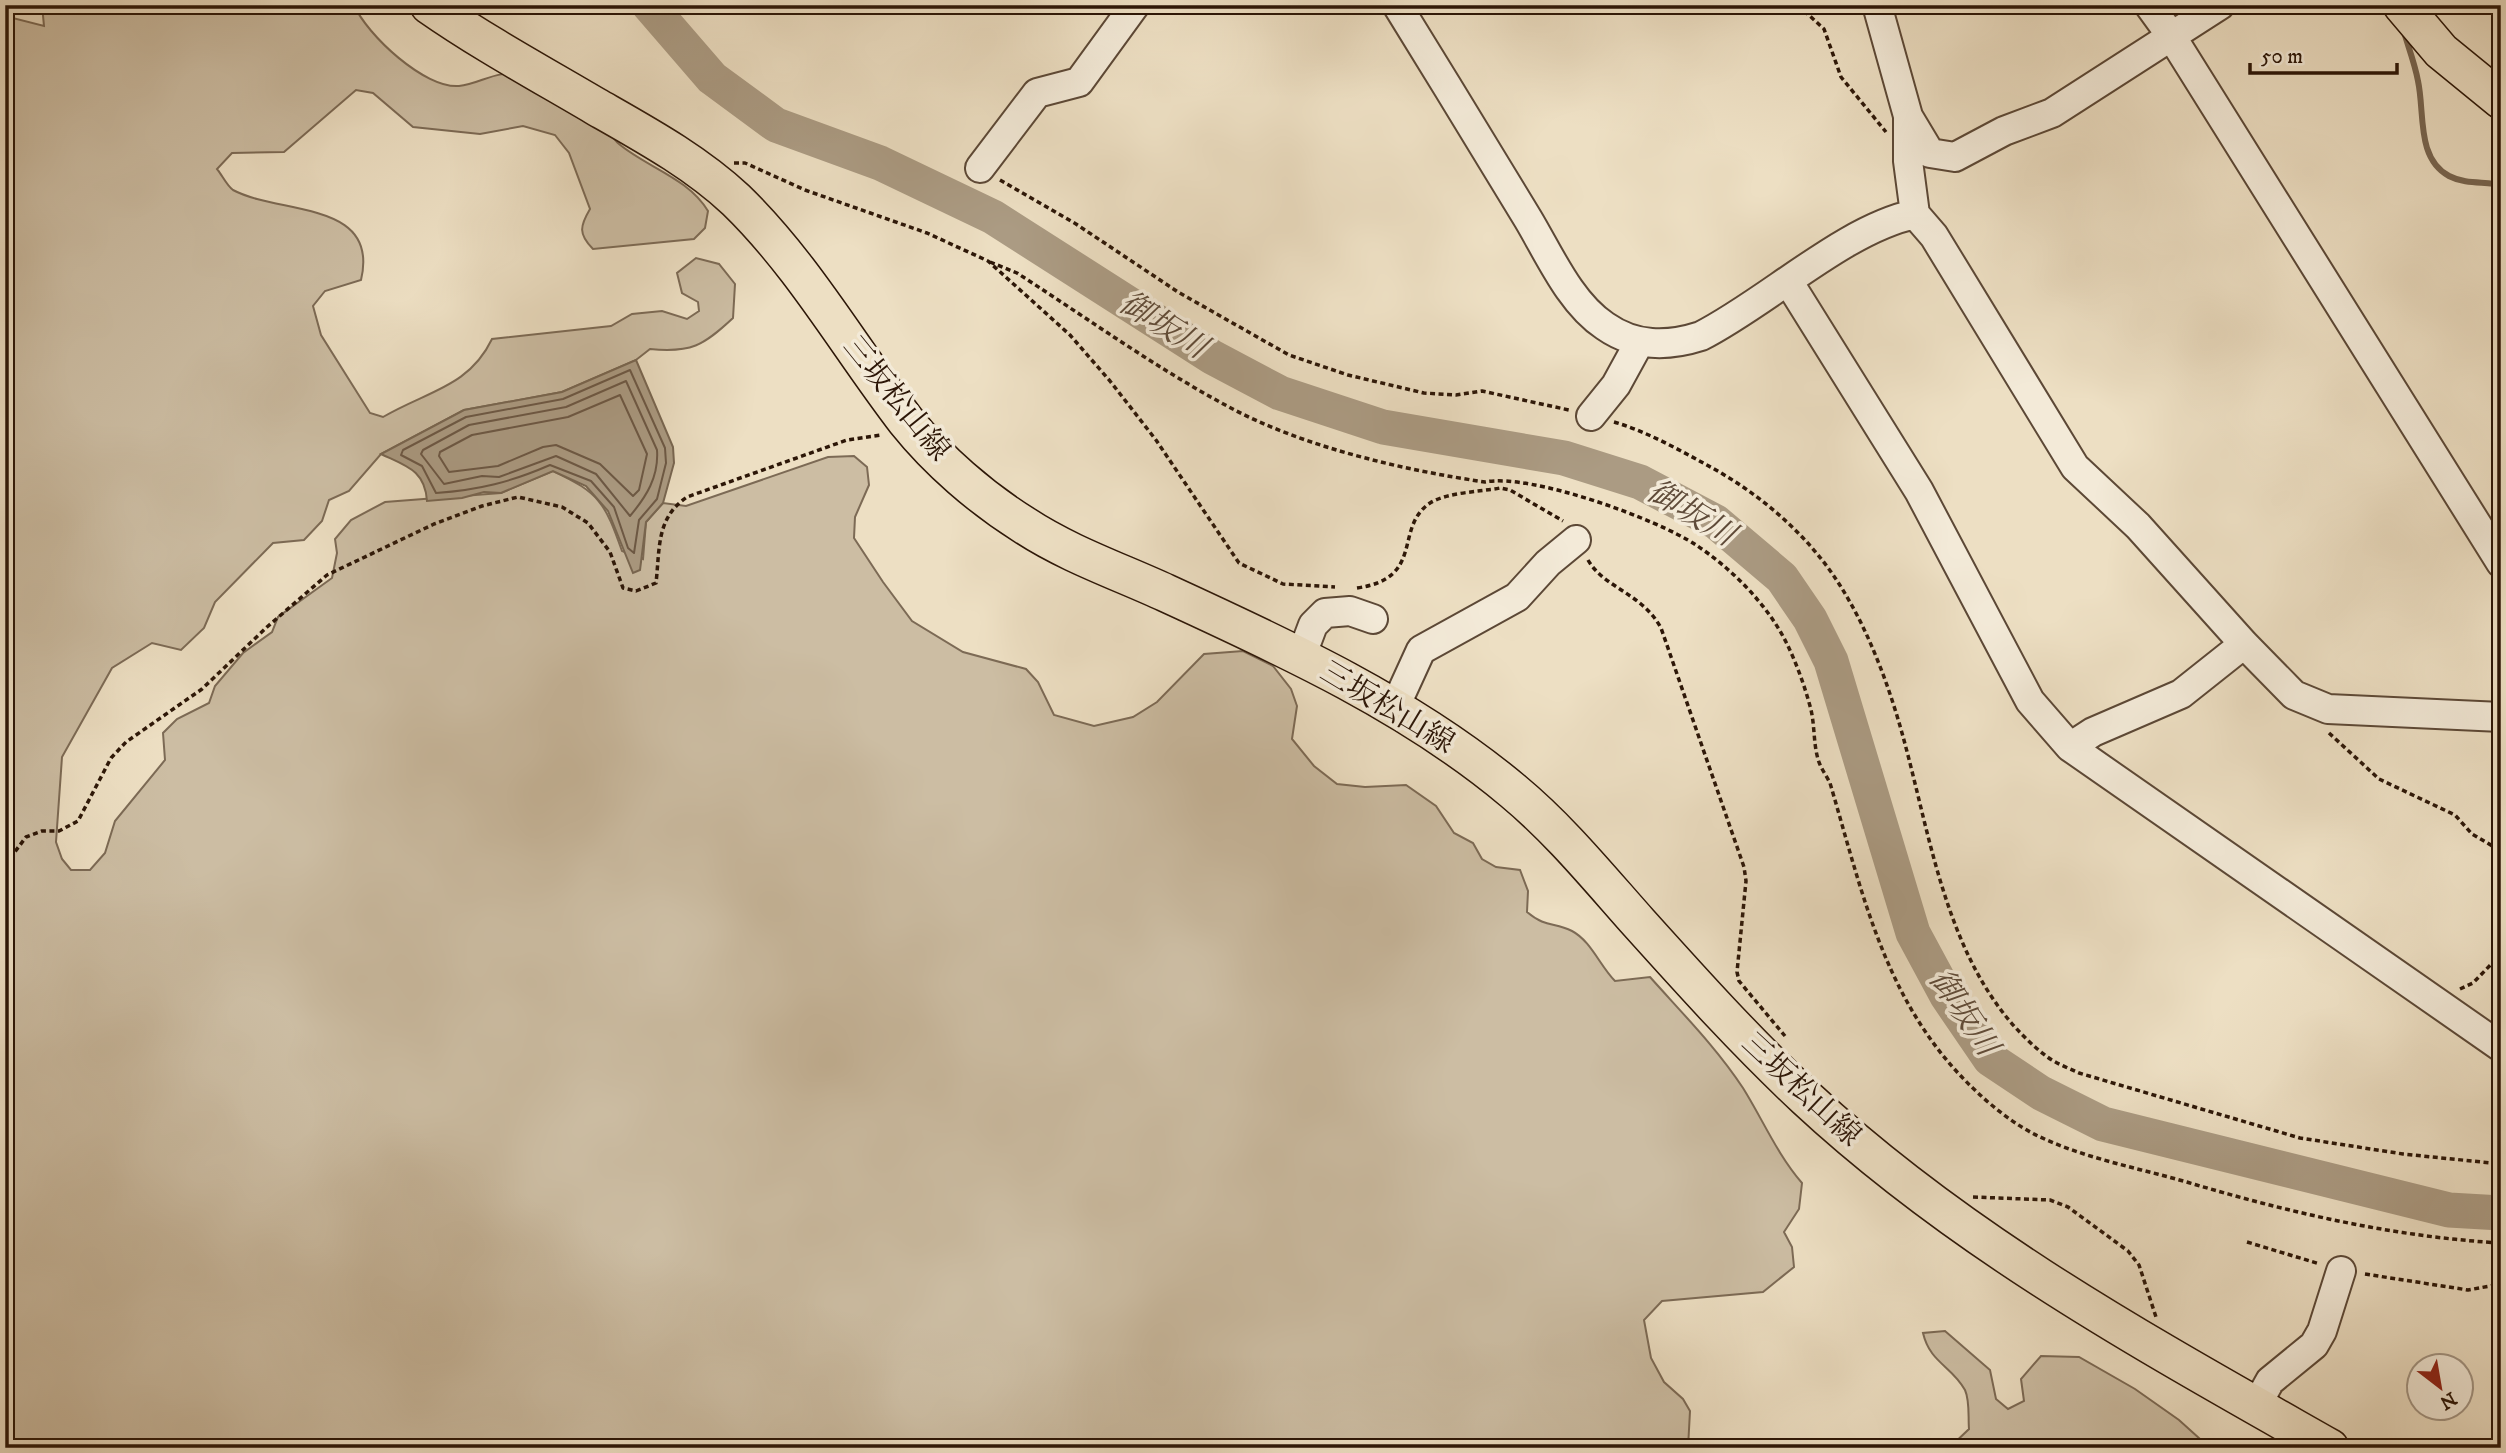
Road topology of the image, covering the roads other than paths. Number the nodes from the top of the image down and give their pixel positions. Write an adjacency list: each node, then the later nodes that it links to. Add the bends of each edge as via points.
1 (429, 5): 20 (main road, 三坂松山線, via 474,36 666,146 711,178 771,237 805,279 909,425 961,477 1025,526 1080,556)
2 (1135, 5): 11 (street, via 1079,82 1037,93)
3 (1397, 5): 14 (street, via 1579,299 1603,325)
4 (1877, 5): 10 (street)
5 (2149, 5): 8 (street)
6 (2220, 5): 8 (street)
7 (2403, 5): 9 (main road, via 2441,51)
8 (2171, 34): 10 (street, via 2052,113 2004,131 1955,158 1930,153); 17 (street)
9 (2501, 100)
10 (1908, 128): 12 (street)
11 (980, 168)
12 (1915, 214): 13 (street, via 1895,218 1866,233); 19 (street, via 1934,236 2075,467 2138,526)
13 (1788, 281): 14 (street, via 1701,336 1677,344); 23 (street, via 1919,491 2030,701)
14 (1639, 343): 15 (street, via 1616,385)
15 (1591, 416)
16 (1576, 540): 21 (street, via 1517,597 1421,650)
17 (2501, 563)
18 (1373, 619): 20 (street, via 1350,611 1325,613 1313,625)
19 (2244, 644): 22 (street, via 2294,695 2328,709); 23 (street, via 2181,694 2093,732)
20 (1301, 657): 21 (main road, 三坂松山線)
21 (1395, 709): 26 (main road, 三坂松山線, via 1465,754 1547,821 1762,1057 1875,1159 2035,1277)
22 (2501, 717)
23 (2070, 747): 24 (street)
24 (2501, 1047)
25 (2341, 1270): 26 (street, via 2314,1345 2270,1381)
26 (2256, 1406): 27 (main road, 三坂松山線)
27 (2330, 1448)

